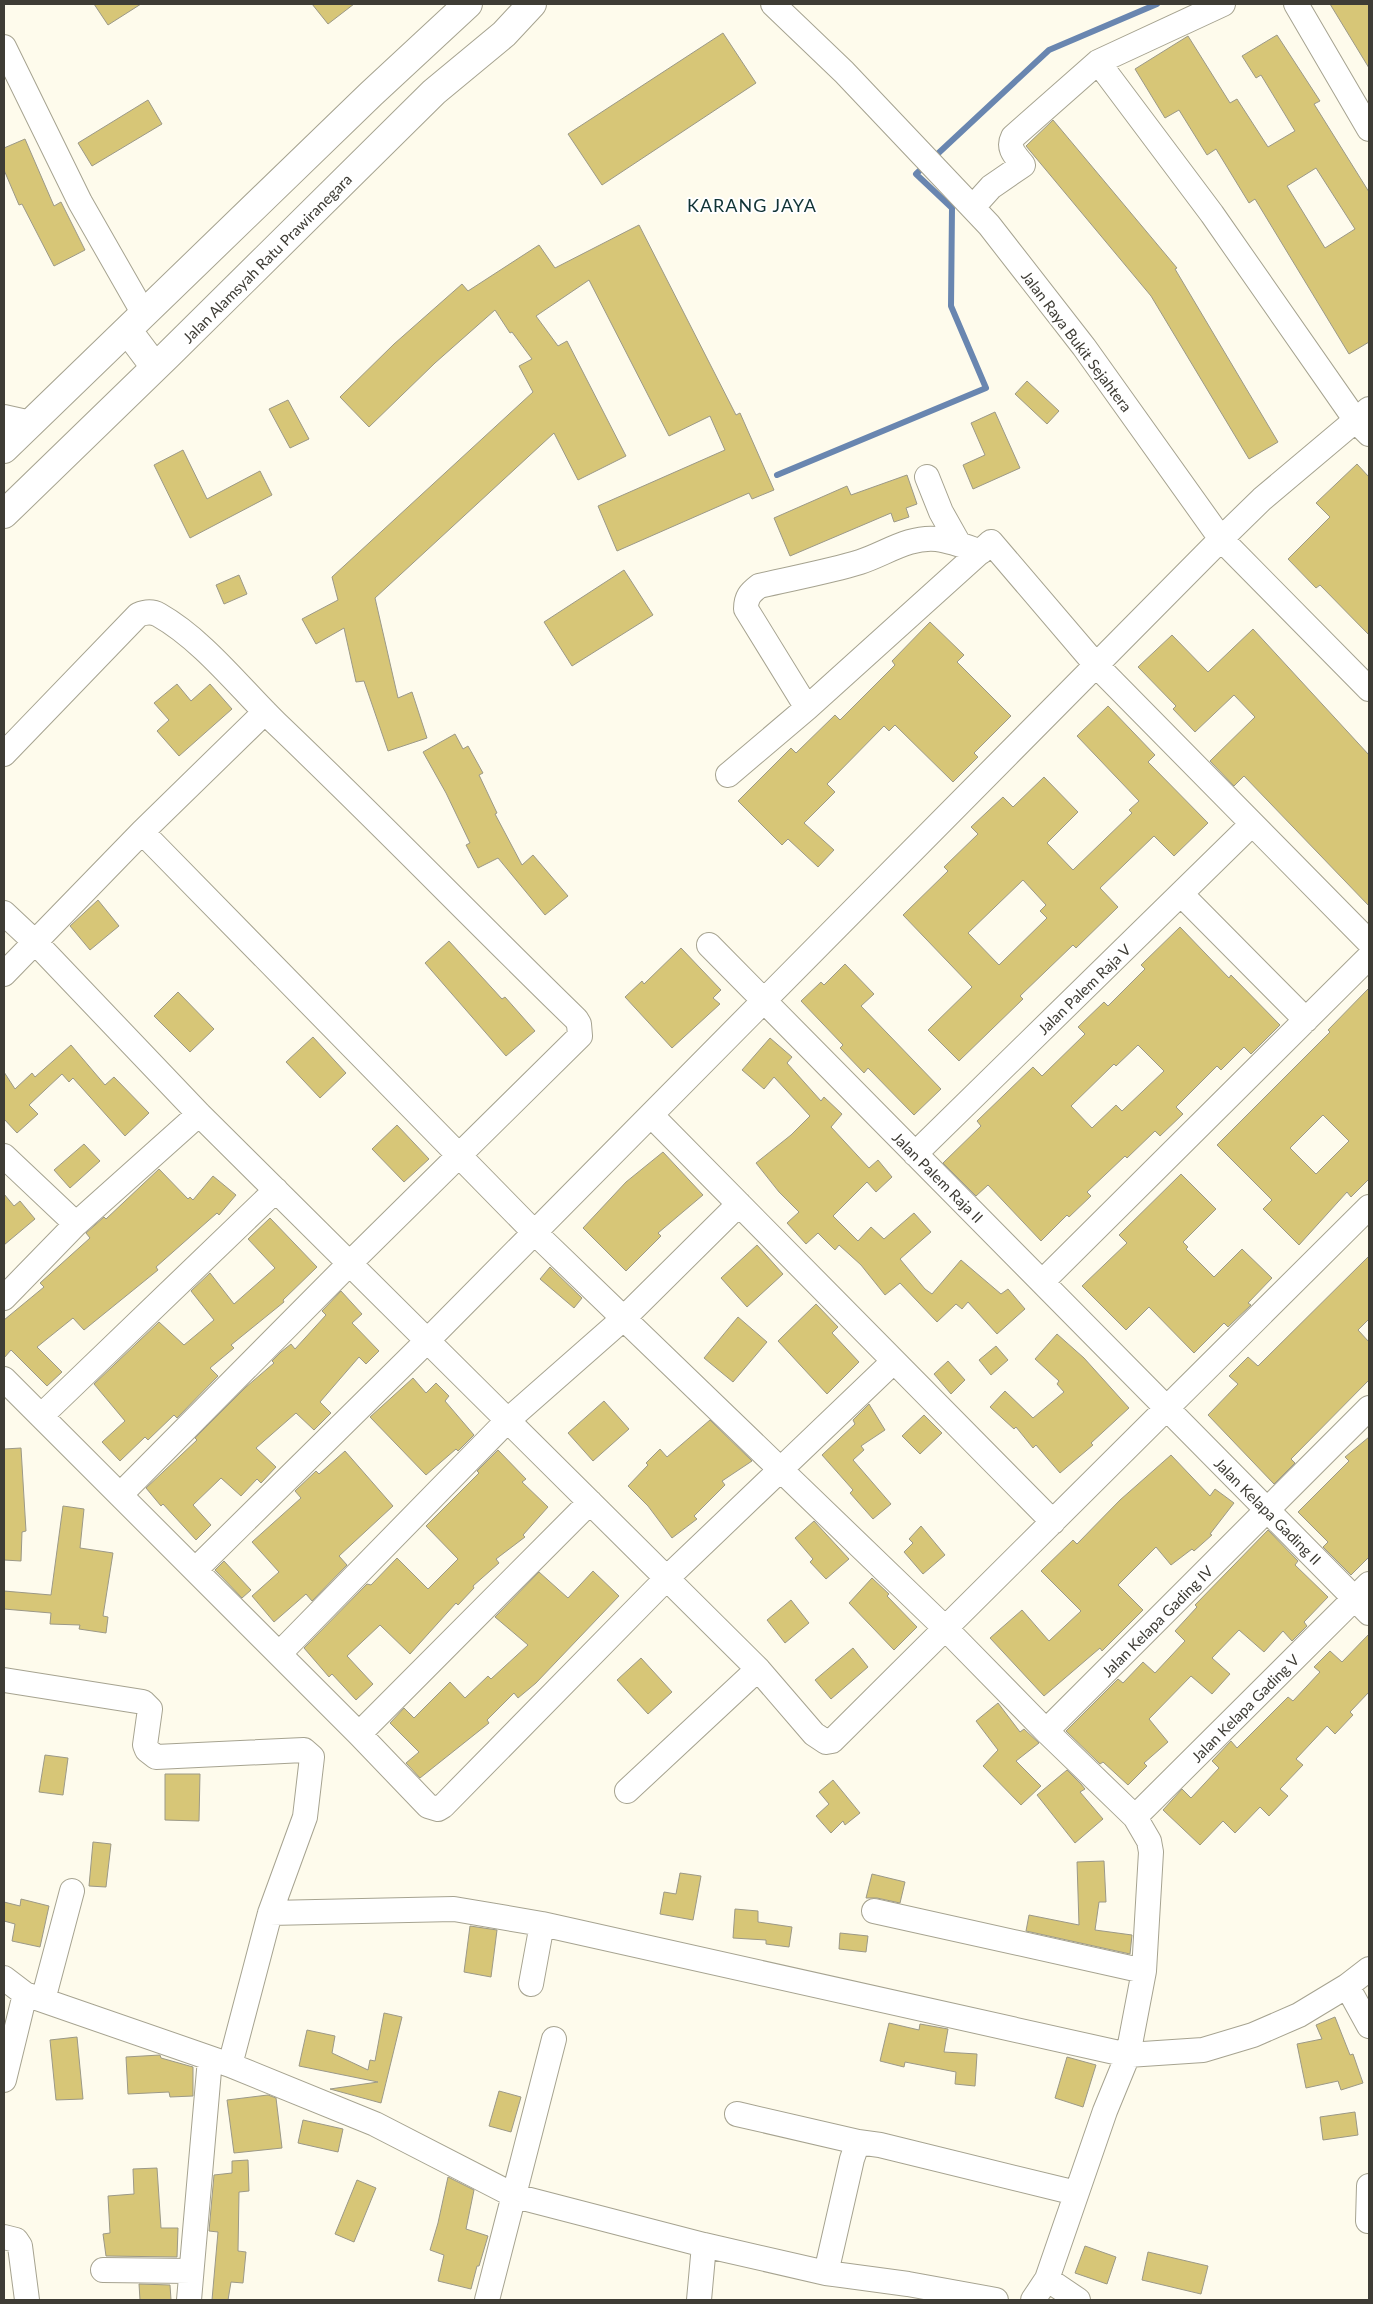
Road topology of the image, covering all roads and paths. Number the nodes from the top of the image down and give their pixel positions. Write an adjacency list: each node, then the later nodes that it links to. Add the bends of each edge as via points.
1 (468, 4): 12 (highway)
2 (532, 4): 13 (highway, Jalan Alamsyah Ratu Prawiranegara, via 504,34 434,92)
3 (773, 4): 11 (street, Jalan Raya Bukit Sejahtera, via 844,72)
4 (1223, 4): 8 (street)
5 (1296, 4): 10 (street)
6 (4, 42): 9 (street)
7 (4, 47): 9 (street)
8 (1098, 62): 11 (street, via 1013,137 1012,150 1023,165); 15 (street)
9 (40, 110): 12 (street)
10 (1369, 129)
11 (969, 202): 20 (street, Jalan Raya Bukit Sejahtera, via 1084,347)
12 (143, 316): 13 (highway); 16 (highway)
13 (155, 368): 19 (highway, Jalan Alamsyah Ratu Prawiranegara)
14 (4, 417): 16 (street)
15 (1365, 422): 20 (street, via 1262,499)
16 (31, 423): 17 (highway)
17 (4, 449)
18 (927, 477): 21 (street)
19 (4, 514)
20 (1221, 539): 23 (street); 24 (street, Jalan Raya Bukit Sejahtera)
21 (959, 544): 22 (street); 25 (street, via 936,539 915,541 860,561 759,586 750,592 746,609)
22 (981, 552): 23 (street, via 991,542); 25 (street)
23 (1096, 665): 29 (street); 38 (street)
24 (1369, 689)
25 (807, 708): 28 (street)
26 (265, 712): 27 (street, via 195,642 158,614 144,612 138,614); 30 (street); 42 (street, via 579,1024 580,1036)
27 (4, 754)
28 (728, 775)
29 (1252, 824): 31 (street, Jalan Palem Raja V); 33 (street)
30 (142, 832): 34 (street); 42 (street)
31 (1181, 894): 39 (street); 43 (street, Jalan Palem Raja V)
32 (4, 914): 34 (street)
33 (1369, 942)
34 (36, 943): 37 (street); 40 (street)
35 (709, 945): 38 (street, Jalan Palem Raja II)
36 (1369, 957): 39 (street)
37 (4, 974)
38 (764, 1001): 41 (street); 43 (street, Jalan Palem Raja II)
39 (1306, 1020): 51 (street)
40 (199, 1114): 45 (street); 48 (street)
41 (651, 1114): 46 (street); 49 (street)
42 (460, 1154): 49 (street); 50 (street)
43 (915, 1154): 51 (street, Jalan Palem Raja II)
44 (4, 1156): 48 (street)
45 (276, 1190): 50 (street); 59 (street)
46 (739, 1204): 53 (street); 55 (street)
47 (1369, 1207): 58 (street)
48 (76, 1224): 52 (street)
49 (534, 1232): 53 (street); 54 (street)
50 (350, 1263): 54 (street); 62 (street)
51 (1042, 1282): 58 (street, Jalan Palem Raja II)
52 (4, 1298)
53 (624, 1318): 60 (street); 61 (street)
54 (428, 1340): 60 (street); 66 (street)
55 (894, 1361): 61 (street); 65 (street)
56 (4, 1379): 59 (street)
57 (1369, 1408): 64 (street, Jalan Kelapa Gading IV)
58 (1167, 1409): 64 (street, Jalan Kelapa Gading II); 65 (street)
59 (41, 1416): 62 (street)
60 (508, 1420): 63 (street); 70 (street)
61 (781, 1470): 67 (street); 69 (street)
62 (120, 1495): 66 (street)
63 (590, 1502): 67 (street); 74 (street)
64 (1268, 1511): 68 (street, Jalan Kelapa Gading II); 73 (street, Jalan Kelapa Gading IV)
65 (1053, 1522): 69 (street)
66 (196, 1570): 70 (street)
67 (667, 1578): 71 (street); 74 (street, via 444,1806 438,1809 428,1806)
68 (1364, 1599): 76 (street, Jalan Kelapa Gading V)
69 (946, 1629): 71 (street, via 832,1741 826,1742 814,1734); 73 (street)
70 (279, 1654): 74 (street)
71 (758, 1669): 75 (street)
72 (4, 1680): 79 (street, via 146,1704 150,1709 145,1745 146,1750 156,1757 304,1750 309,1753 313,1762 305,1816)
73 (1046, 1731): 76 (street)
74 (359, 1734)
75 (627, 1790)
76 (1135, 1817): 82 (street, via 1149,1841 1151,1852)
77 (72, 1891): 86 (street)
78 (874, 1911): 82 (street)
79 (270, 1914): 80 (street, via 454,1909); 90 (street)
80 (542, 1924): 84 (street); 89 (street)
81 (1369, 1970): 85 (street)
82 (1144, 1971): 89 (street)
83 (4, 1978): 86 (street)
84 (531, 1984)
85 (1347, 1986): 87 (street); 89 (street, via 1299,2015 1253,2035 1203,2050)
86 (34, 1997): 90 (street); 91 (street)
87 (1369, 2026)
88 (554, 2039): 96 (street)
89 (1128, 2055): 95 (street)
90 (220, 2062): 96 (street, via 375,2124); 101 (street)
91 (4, 2080)
92 (737, 2114): 93 (street)
93 (858, 2142): 95 (street); 102 (street)
94 (1369, 2186): 97 (street)
95 (1076, 2193): 103 (street)
96 (515, 2196): 99 (street); 106 (street)
97 (1368, 2221)
98 (4, 2237): 104 (street, via 16,2240 20,2246)
99 (704, 2245): 102 (street); 107 (street)
100 (103, 2270): 101 (street)
101 (191, 2272): 105 (street)
102 (826, 2273): 108 (street)
103 (1047, 2279): 109 (street); 110 (street)
104 (27, 2300)
105 (189, 2300)
106 (487, 2300)
107 (699, 2300)
108 (996, 2300)
109 (1033, 2300)
110 (1078, 2300)

